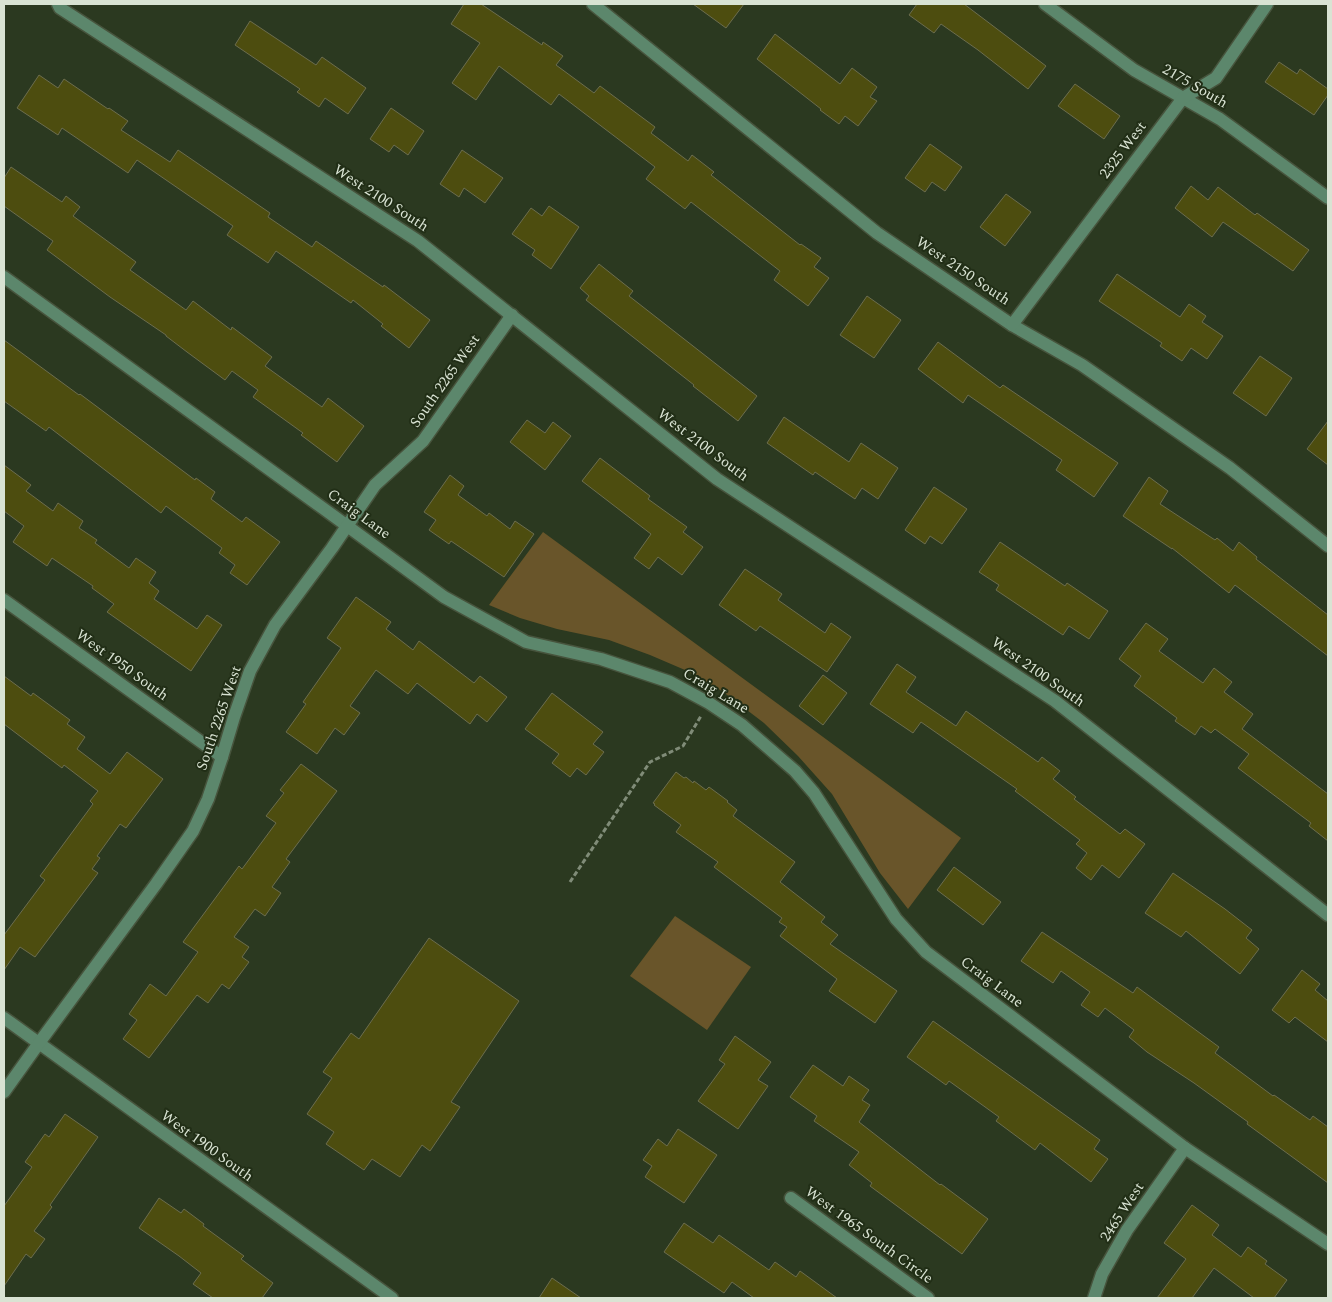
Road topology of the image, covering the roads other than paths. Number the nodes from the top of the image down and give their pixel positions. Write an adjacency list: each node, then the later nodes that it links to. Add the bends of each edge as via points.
1 (58, 4): 8 (street, West 2100 South, via 418,241)
2 (593, 4): 9 (street, West 2150 South, via 877,233)
3 (1045, 4): 5 (street, 2175 South, via 1134,70)
4 (1267, 4): 5 (street, 2325 West, via 1216,78)
5 (1183, 98): 6 (street, 2175 South, via 1220,119); 9 (street, 2325 West)
6 (1328, 198)
7 (4, 277): 10 (street, Craig Lane)
8 (512, 315): 10 (street, South 2265 West, via 423,441 375,486); 14 (street, West 2100 South, via 717,479 1054,701)
9 (1012, 325): 11 (street, West 2150 South, via 1082,365 1230,468)
10 (347, 526): 13 (street, South 2265 West, via 275,625 250,671); 18 (street, Craig Lane, via 444,597 526,642 601,659 670,682 742,724 814,793 896,919 926,952)
11 (1328, 546)
12 (4, 600): 13 (street, West 1950 South)
13 (222, 757): 16 (street, South 2265 West, via 208,799 192,832)
14 (1328, 916)
15 (4, 1018): 16 (street, West 1900 South)
16 (39, 1043): 17 (street, South 2265 West); 21 (street, West 1900 South)
17 (4, 1092)
18 (1185, 1148): 20 (street, Craig Lane); 23 (street, 2465 West, via 1127,1230 1102,1274)
19 (791, 1198): 22 (street, West 1965 South Circle)
20 (1328, 1244)
21 (392, 1298)
22 (928, 1298)
23 (1094, 1298)

